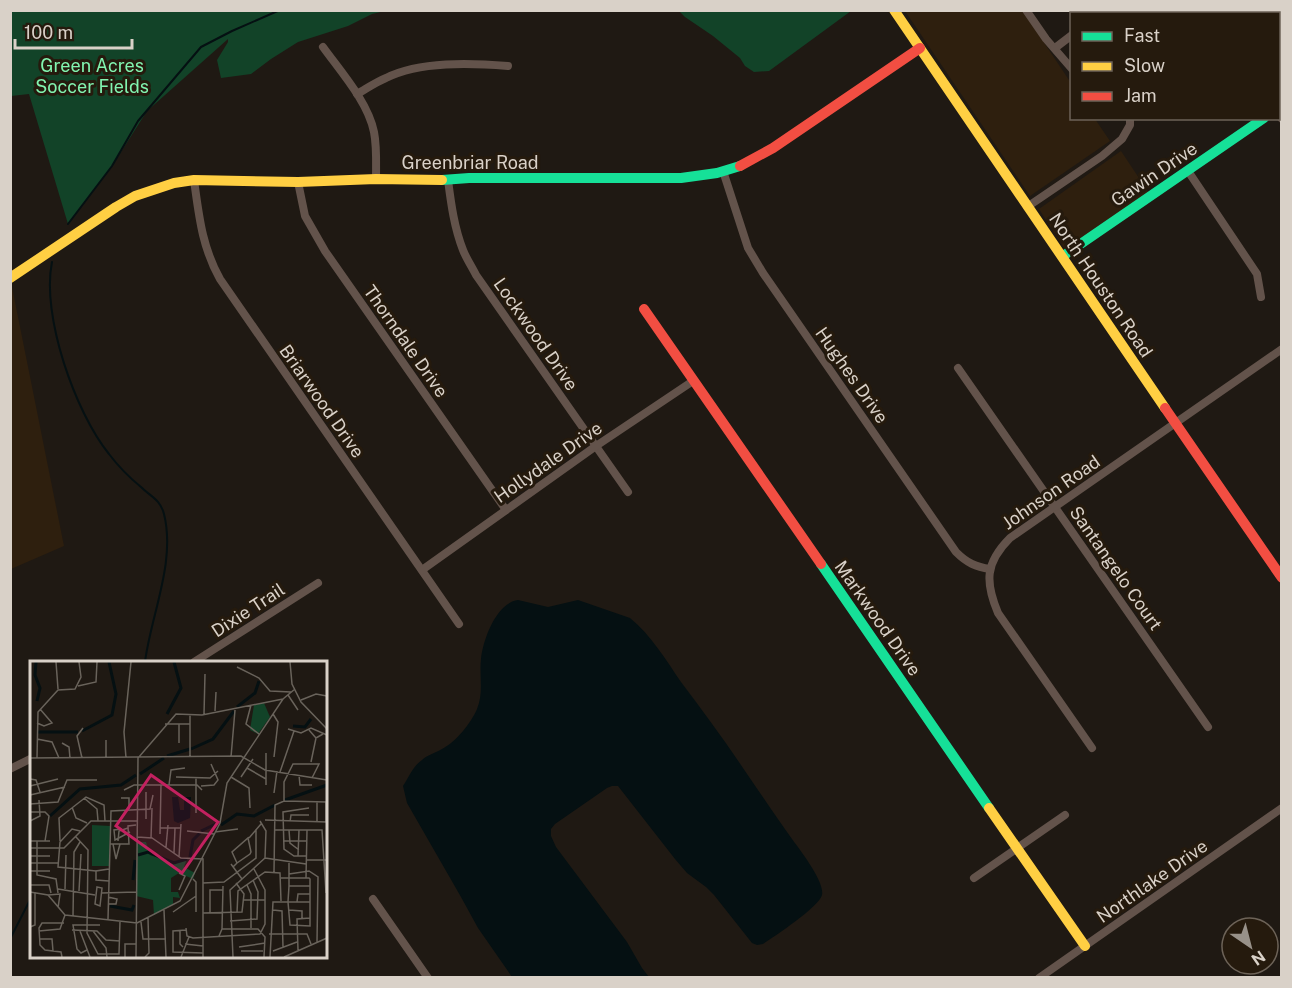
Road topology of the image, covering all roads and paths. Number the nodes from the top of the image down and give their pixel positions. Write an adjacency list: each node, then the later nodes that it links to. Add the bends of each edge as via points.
1 (894, 10): 7 (street, North Houston Road)
2 (1026, 10): 8 (street)
3 (1207, 10): 4 (street)
4 (1215, 10)
5 (1070, 36): 8 (street)
6 (323, 47): 11 (street)
7 (920, 48): 14 (street, Greenbriar Road, via 773,148); 20 (street, North Houston Road)
8 (1055, 48): 10 (street)
9 (508, 66): 11 (street, via 414,68 387,77)
10 (1070, 68)
11 (357, 94): 16 (street, via 374,130)
12 (1130, 120): 20 (street, via 1122,139 1102,156)
13 (1261, 120): 15 (street, Gawin Drive)
14 (723, 171): 18 (street, Greenbriar Road, via 681,178); 33 (street, Hughes Drive, via 748,248 763,273 956,552 965,562)
15 (1188, 171): 21 (street, Gawin Drive); 23 (street, via 1257,274)
16 (376, 178): 18 (street, Greenbriar Road); 19 (street, Greenbriar Road)
17 (194, 180): 19 (street, Greenbriar Road); 22 (street, Greenbriar Road, via 156,188 125,201); 34 (street, Briarwood Drive, via 204,242 220,279)
18 (448, 180): 29 (street, Lockwood Drive, via 456,229 476,275)
19 (298, 182): 32 (street, Thorndale Drive, via 305,216 325,251)
20 (1027, 207): 21 (street, North Houston Road)
21 (1063, 256): 28 (street, North Houston Road)
22 (10, 278)
23 (1261, 297)
24 (644, 309): 27 (street, Markwood Drive)
25 (1281, 349): 28 (street, Johnson Road)
26 (958, 368): 31 (street, Santangelo Court)
27 (693, 381): 29 (street, Hollydale Drive); 45 (street, Markwood Drive)
28 (1174, 423): 31 (street, Johnson Road); 35 (street, North Houston Road)
29 (596, 446): 30 (street, Lockwood Drive); 32 (street, Hollydale Drive)
30 (628, 492)
31 (1055, 507): 33 (street, Johnson Road, via 1000,547); 39 (street, Santangelo Court)
32 (506, 510): 34 (street, Hollydale Drive)
33 (990, 569): 40 (street, via 991,597 998,613)
34 (422, 570): 37 (street, Briarwood Drive)
35 (1281, 578)
36 (318, 583): 38 (street, Dixie Trail)
37 (459, 624)
38 (197, 661)
39 (1208, 727)
40 (1092, 748)
41 (30, 759): 42 (street)
42 (10, 769)
43 (1281, 808): 48 (street, Northlake Drive)
44 (1065, 815): 45 (street)
45 (1017, 848): 46 (street); 48 (street, Markwood Drive)
46 (974, 878)
47 (373, 899): 49 (street)
48 (1085, 946): 50 (street, Northlake Drive)
49 (428, 978)
50 (1039, 978)

